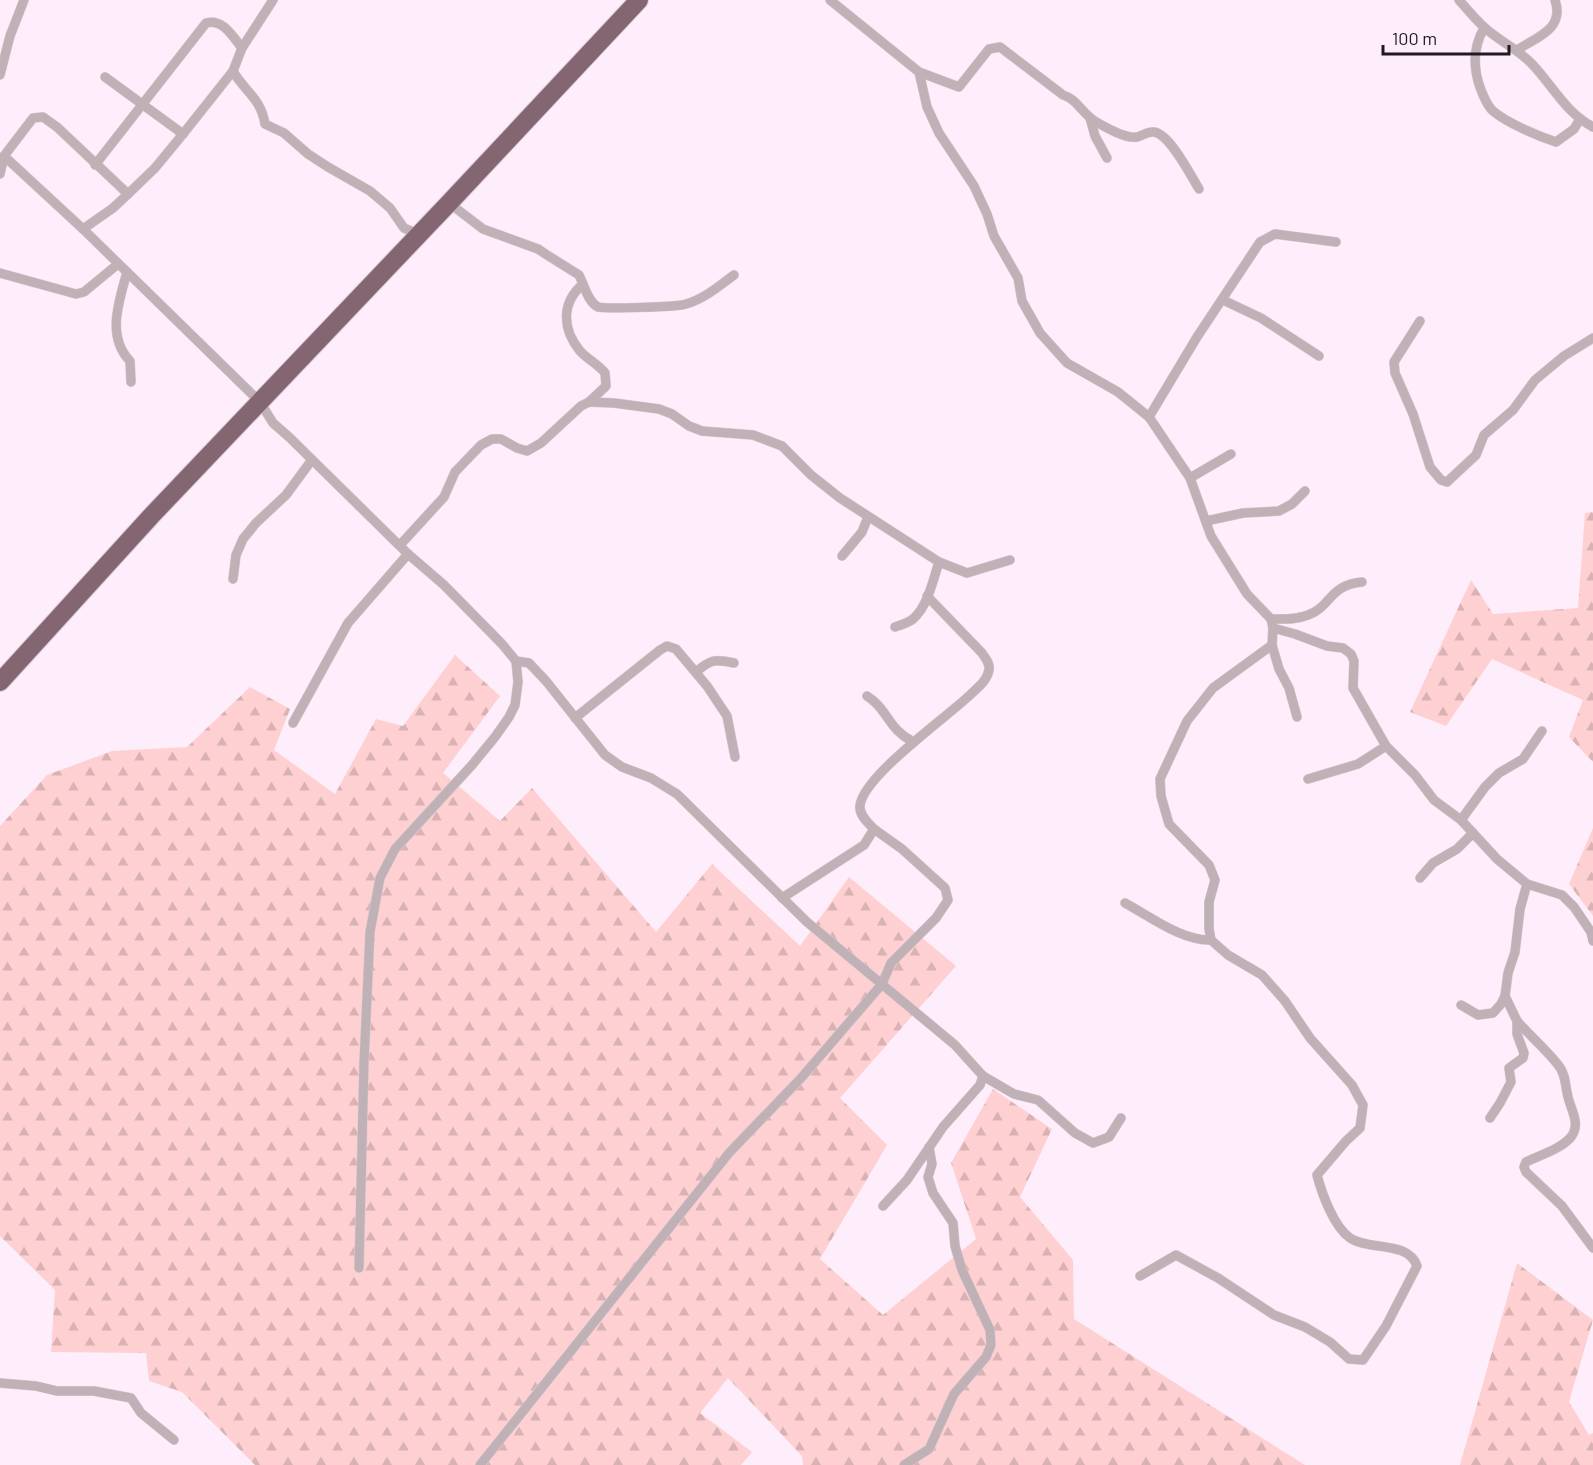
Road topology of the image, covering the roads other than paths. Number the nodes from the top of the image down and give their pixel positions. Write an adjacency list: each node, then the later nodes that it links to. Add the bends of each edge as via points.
1 (24, 0): 12 (street)
2 (273, 0): 8 (street)
3 (639, 0): 25 (highway)
4 (830, 0): 11 (street)
5 (1459, 0): 7 (street)
6 (1555, 0): 9 (street, via 1558,13 1554,26)
7 (1485, 28): 9 (street); 16 (street, via 1474,60 1476,76 1491,110 1556,142 1574,129)
8 (242, 48): 10 (street); 14 (street, via 221,25 206,23)
9 (1517, 50): 16 (street)
10 (233, 71): 18 (street); 27 (street, via 257,100 265,124 370,191 390,208 404,228)
11 (919, 72): 15 (street, via 959,87 989,49 1000,47 1062,95 1070,97); 41 (street, via 939,133 974,186 994,236 1018,278 1022,301 1040,333 1067,363 1118,392)
12 (0, 75)
13 (105, 77): 14 (street)
14 (143, 106): 18 (street); 21 (street)
15 (1090, 118): 20 (street); 23 (street, via 1131,137 1153,131 1160,134 1169,141)
16 (1580, 119): 17 (street)
17 (1593, 127)
18 (183, 134): 24 (street)
19 (4, 156): 21 (street, via 33,118 43,117); 22 (street); 26 (street)
20 (1107, 158)
21 (96, 165): 24 (street)
22 (0, 174)
23 (1199, 189)
24 (128, 194): 26 (street)
25 (449, 203): 27 (highway); 33 (street, via 483,229 547,255 579,275)
26 (83, 229): 29 (street)
27 (418, 234): 39 (highway)
28 (1336, 242): 34 (street, via 1275,234 1260,242)
29 (118, 264): 30 (street); 31 (street, via 84,292 76,294)
30 (127, 272): 38 (street, via 118,308 117,337 121,351 130,361); 39 (street)
31 (0, 273)
32 (734, 275): 33 (street, via 685,305 598,307)
33 (583, 284): 40 (street, via 574,292 566,323 579,350 607,378 606,386)
34 (1223, 300): 37 (street, via 1261,318); 41 (street)
35 (1420, 321): 36 (street, via 1394,362 1395,373 1430,467 1448,482 1476,454 1484,435 1514,410 1535,380)
36 (1593, 338)
37 (1319, 356)
38 (131, 382)
39 (260, 402): 43 (street, via 273,423); 62 (highway)
40 (589, 402): 46 (street, via 659,409 702,431 753,435 782,446 811,475); 48 (street, via 541,444 526,451 501,439 481,445 455,472 444,497)
41 (1149, 417): 44 (street)
42 (1232, 454): 44 (street)
43 (311, 460): 48 (street); 53 (street, via 286,495 243,539)
44 (1190, 478): 47 (street)
45 (1305, 491): 47 (street, via 1279,511)
46 (868, 517): 50 (street); 52 (street)
47 (1206, 521): 56 (street, via 1247,594)
48 (400, 545): 49 (street)
49 (408, 554): 59 (street, via 460,601); 66 (street, via 348,623)
50 (842, 556)
51 (1010, 560): 52 (street, via 967,573)
52 (939, 562): 55 (street)
53 (233, 579)
54 (1362, 582): 56 (street, via 1349,583 1336,591 1309,615)
55 (927, 596): 57 (street, via 912,621); 68 (street, via 982,653 989,663 989,672 959,706)
56 (1272, 623): 58 (street); 69 (street, via 1351,654 1353,687)
57 (895, 627)
58 (1272, 645): 64 (street); 79 (street, via 1213,688 1187,721 1161,779 1169,824 1209,865 1215,880 1209,902)
59 (516, 661): 65 (street, via 529,663); 91 (street, via 518,682 509,717 478,758 395,849 380,878 370,932)
60 (734, 663): 61 (street, via 708,661)
61 (696, 672): 65 (street, via 676,649 667,646); 70 (street, via 727,716)
62 (0, 682)
63 (867, 696): 68 (street, via 897,732)
64 (1297, 717)
65 (575, 718): 77 (street, via 604,754 676,794)
66 (293, 723)
67 (1542, 731): 72 (street, via 1522,759 1499,772 1485,787)
68 (914, 742): 73 (street, via 870,783 864,795 862,815)
69 (1386, 746): 71 (street, via 1358,764); 72 (street, via 1434,800)
70 (735, 757)
71 (1308, 778)
72 (1461, 820): 74 (street)
73 (874, 829): 77 (street, via 864,845); 81 (street, via 945,888 948,900 936,918 891,963)
74 (1473, 833): 75 (street, via 1457,849 1432,863); 76 (street)
75 (1420, 878)
76 (1527, 884): 80 (street, via 1562,895 1591,932); 82 (street)
77 (782, 898): 81 (street)
78 (1125, 903): 79 (street, via 1184,936)
79 (1211, 940): 92 (street, via 1262,975 1363,1105 1359,1128 1317,1175 1339,1228 1359,1243 1403,1252 1417,1266 1386,1326 1364,1360 1357,1361 1305,1327 1274,1315 1176,1255)
80 (1593, 941)
81 (882, 984): 85 (street, via 955,1045); 95 (street, via 802,1077 729,1153)
82 (1506, 996): 83 (street, via 1492,1013 1478,1015); 84 (street)
83 (1461, 1005)
84 (1517, 1021): 86 (street, via 1523,1058 1509,1068 1511,1082); 90 (street, via 1559,1065 1575,1122 1570,1138 1526,1162 1524,1167 1562,1206)
85 (983, 1076): 87 (street, via 1014,1094 1038,1100 1093,1143 1109,1137); 88 (street, via 980,1085)
86 (1490, 1118)
87 (1121, 1119)
88 (929, 1147): 89 (street); 96 (street, via 932,1164 928,1177 933,1193 953,1223 962,1270 990,1330 991,1345 986,1357 954,1394 929,1449)
89 (883, 1206)
90 (1593, 1248)
91 (359, 1268)
92 (1140, 1276)
93 (0, 1383): 94 (street, via 131,1398 141,1413)
94 (174, 1440)
95 (480, 1465)
96 (904, 1465)

